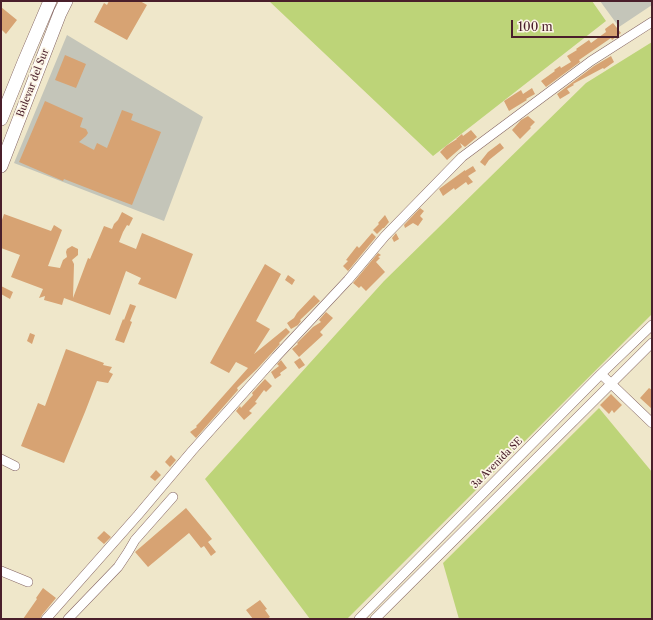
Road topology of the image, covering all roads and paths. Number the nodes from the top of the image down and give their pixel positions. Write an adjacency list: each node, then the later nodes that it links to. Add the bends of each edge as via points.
1 (50, 1): 4 (highway, Bulevar del Sur)
2 (66, 1): 5 (highway, Bulevar del Sur)
3 (652, 22): 16 (street, via 592,61 462,157 385,236 276,357)
4 (1, 120)
5 (1, 166)
6 (652, 325): 8 (street, 3a Avenida SE)
7 (652, 343): 9 (street)
8 (601, 374): 9 (street); 18 (street, 3a Avenida SE)
9 (611, 384): 10 (street); 19 (street)
10 (652, 423)
11 (1, 459): 12 (street)
12 (15, 466)
13 (173, 497): 17 (street, via 135,540 118,567)
14 (1, 571): 15 (street)
15 (28, 582)
16 (46, 619)
17 (68, 619)
18 (359, 619)
19 (375, 619)

